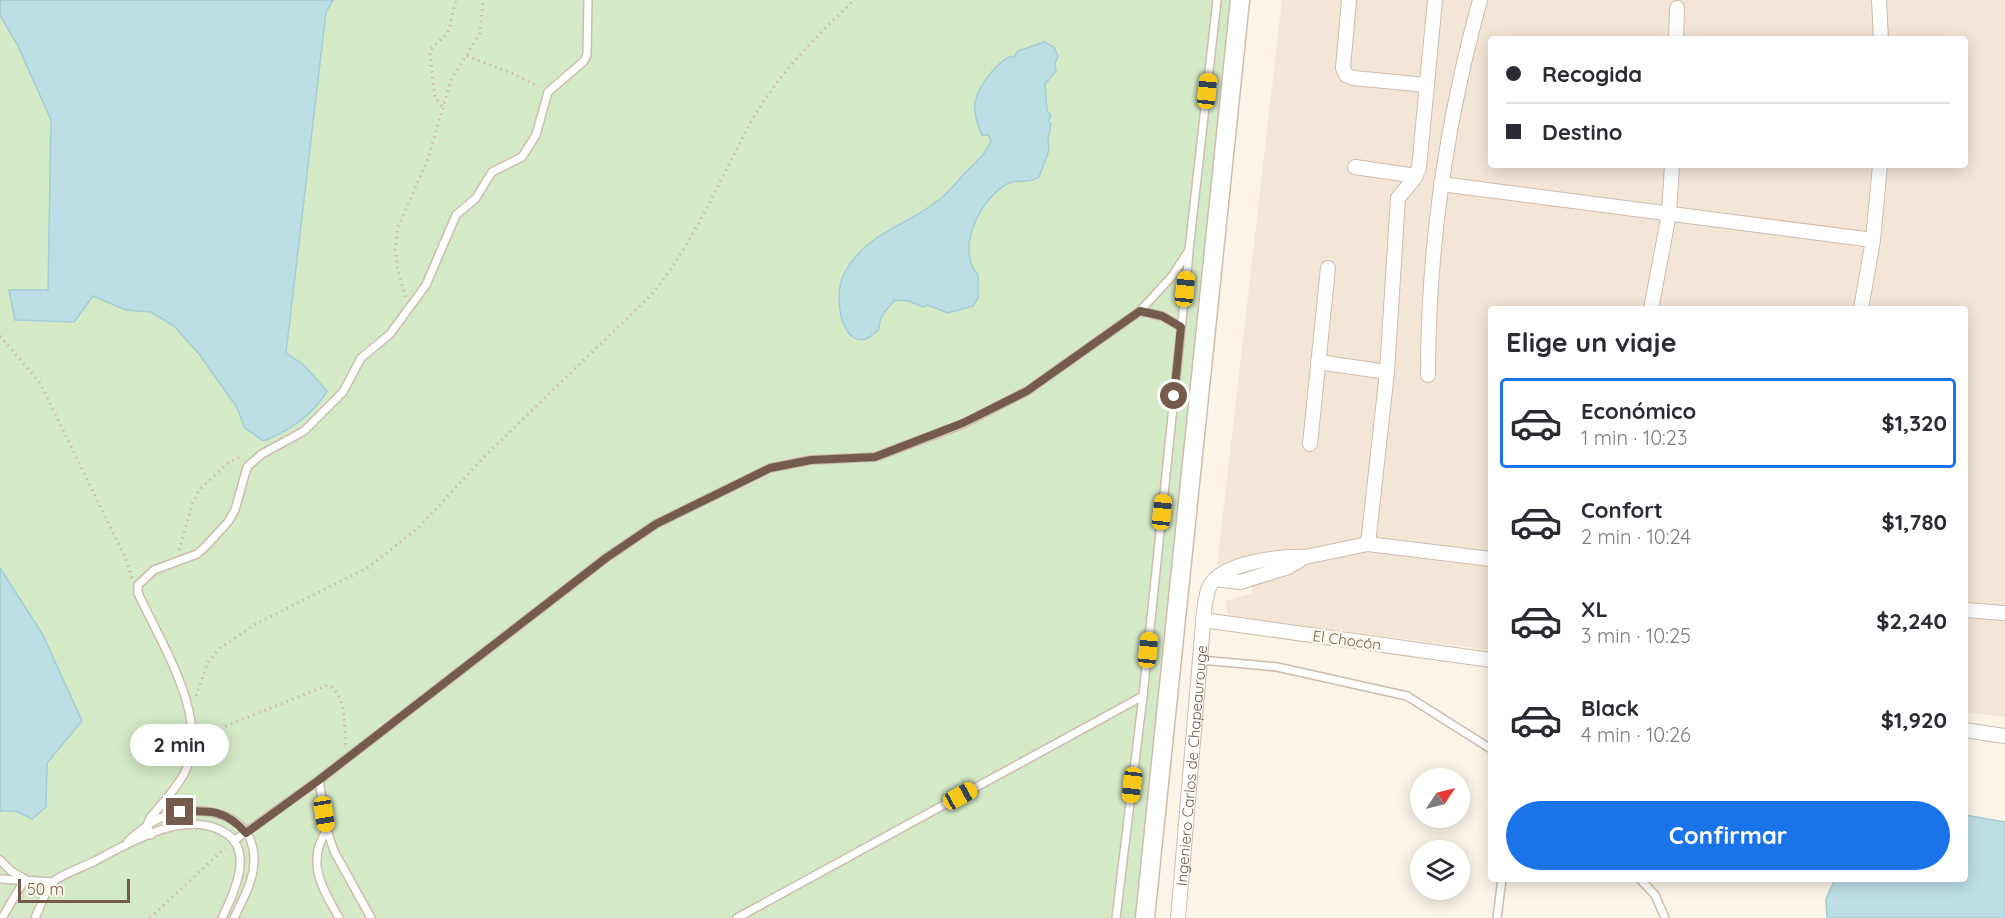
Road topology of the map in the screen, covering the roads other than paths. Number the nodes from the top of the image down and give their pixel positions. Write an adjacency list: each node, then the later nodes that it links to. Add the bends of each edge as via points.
1 (588, 0): 41 (lane, via 587,55 579,67 548,92 531,146 522,156 492,172 476,198 456,215 426,285 411,307 390,334 361,358 332,405 304,431 262,454 247,468 235,510 197,554 146,575 138,585 138,593 191,716 193,739 183,776)
2 (1217, 0): 19 (lane)
3 (1240, 0): 61 (street)
4 (1350, 0): 11 (street, via 1343,68 1346,75)
5 (1435, 0): 11 (street)
6 (1480, 0): 16 (street, via 1463,62)
7 (1879, 0): 10 (street)
8 (1677, 8): 9 (street)
9 (1676, 36)
10 (1881, 36)
11 (1427, 85): 15 (street)
12 (1355, 167): 15 (street)
13 (1672, 168): 17 (street)
14 (1880, 168): 18 (street)
15 (1416, 176): 26 (street, via 1398,198)
16 (1441, 184): 17 (street); 27 (street, via 1433,240)
17 (1669, 214): 18 (street); 21 (street)
18 (1873, 240): 22 (street)
19 (1189, 250): 23 (lane, via 1173,275); 24 (lane)
20 (1328, 268): 25 (street)
21 (1652, 306)
22 (1862, 306)
23 (1140, 311): 24 (lane, via 1162,316); 40 (lane, via 1027,391 963,423 875,457 811,460 770,468 656,524 606,558)
24 (1181, 327): 36 (lane)
25 (1318, 362): 26 (street); 28 (street)
26 (1386, 372): 29 (street)
27 (1428, 375)
28 (1310, 444)
29 (1368, 544): 30 (street); 33 (street, Ingeniero Carlos de Chapeaurouge, via 1238,567 1209,586)
30 (1488, 559)
31 (1968, 610): 32 (street)
32 (2005, 613)
33 (1204, 616): 34 (street, Ingeniero Carlos de Chapeaurouge); 35 (street, El Chocón)
34 (1201, 660): 39 (lane, via 1277,667 1407,696); 62 (street, Ingeniero Carlos de Chapeaurouge)
35 (1488, 660)
36 (1143, 696): 59 (lane); 60 (lane)
37 (1968, 730): 38 (street)
38 (2005, 736)
39 (1488, 747)
40 (319, 780): 42 (lane); 43 (lane)
41 (147, 825): 43 (lane, via 164,816 205,811 232,818); 44 (lane); 46 (lane)
42 (327, 830): 57 (lane, via 319,841 315,868); 58 (lane, via 334,852)
43 (246, 833): 45 (lane); 56 (lane, via 252,844 253,870)
44 (151, 835): 45 (lane, via 202,824 218,828); 46 (lane)
45 (235, 840): 55 (lane, via 240,867)
46 (121, 847): 50 (lane)
47 (0, 860): 49 (lane)
48 (0, 879): 49 (lane)
49 (25, 879): 50 (lane); 53 (lane)
50 (53, 882): 54 (lane)
51 (1502, 882): 63 (lane)
52 (1643, 882): 64 (lane, via 1655,895)
53 (2, 918)
54 (35, 918)
55 (222, 918)
56 (234, 918)
57 (339, 918)
58 (371, 918)
59 (736, 918)
60 (1116, 918)
61 (1145, 918)
62 (1178, 918)
63 (1497, 918)
64 (1665, 918)

